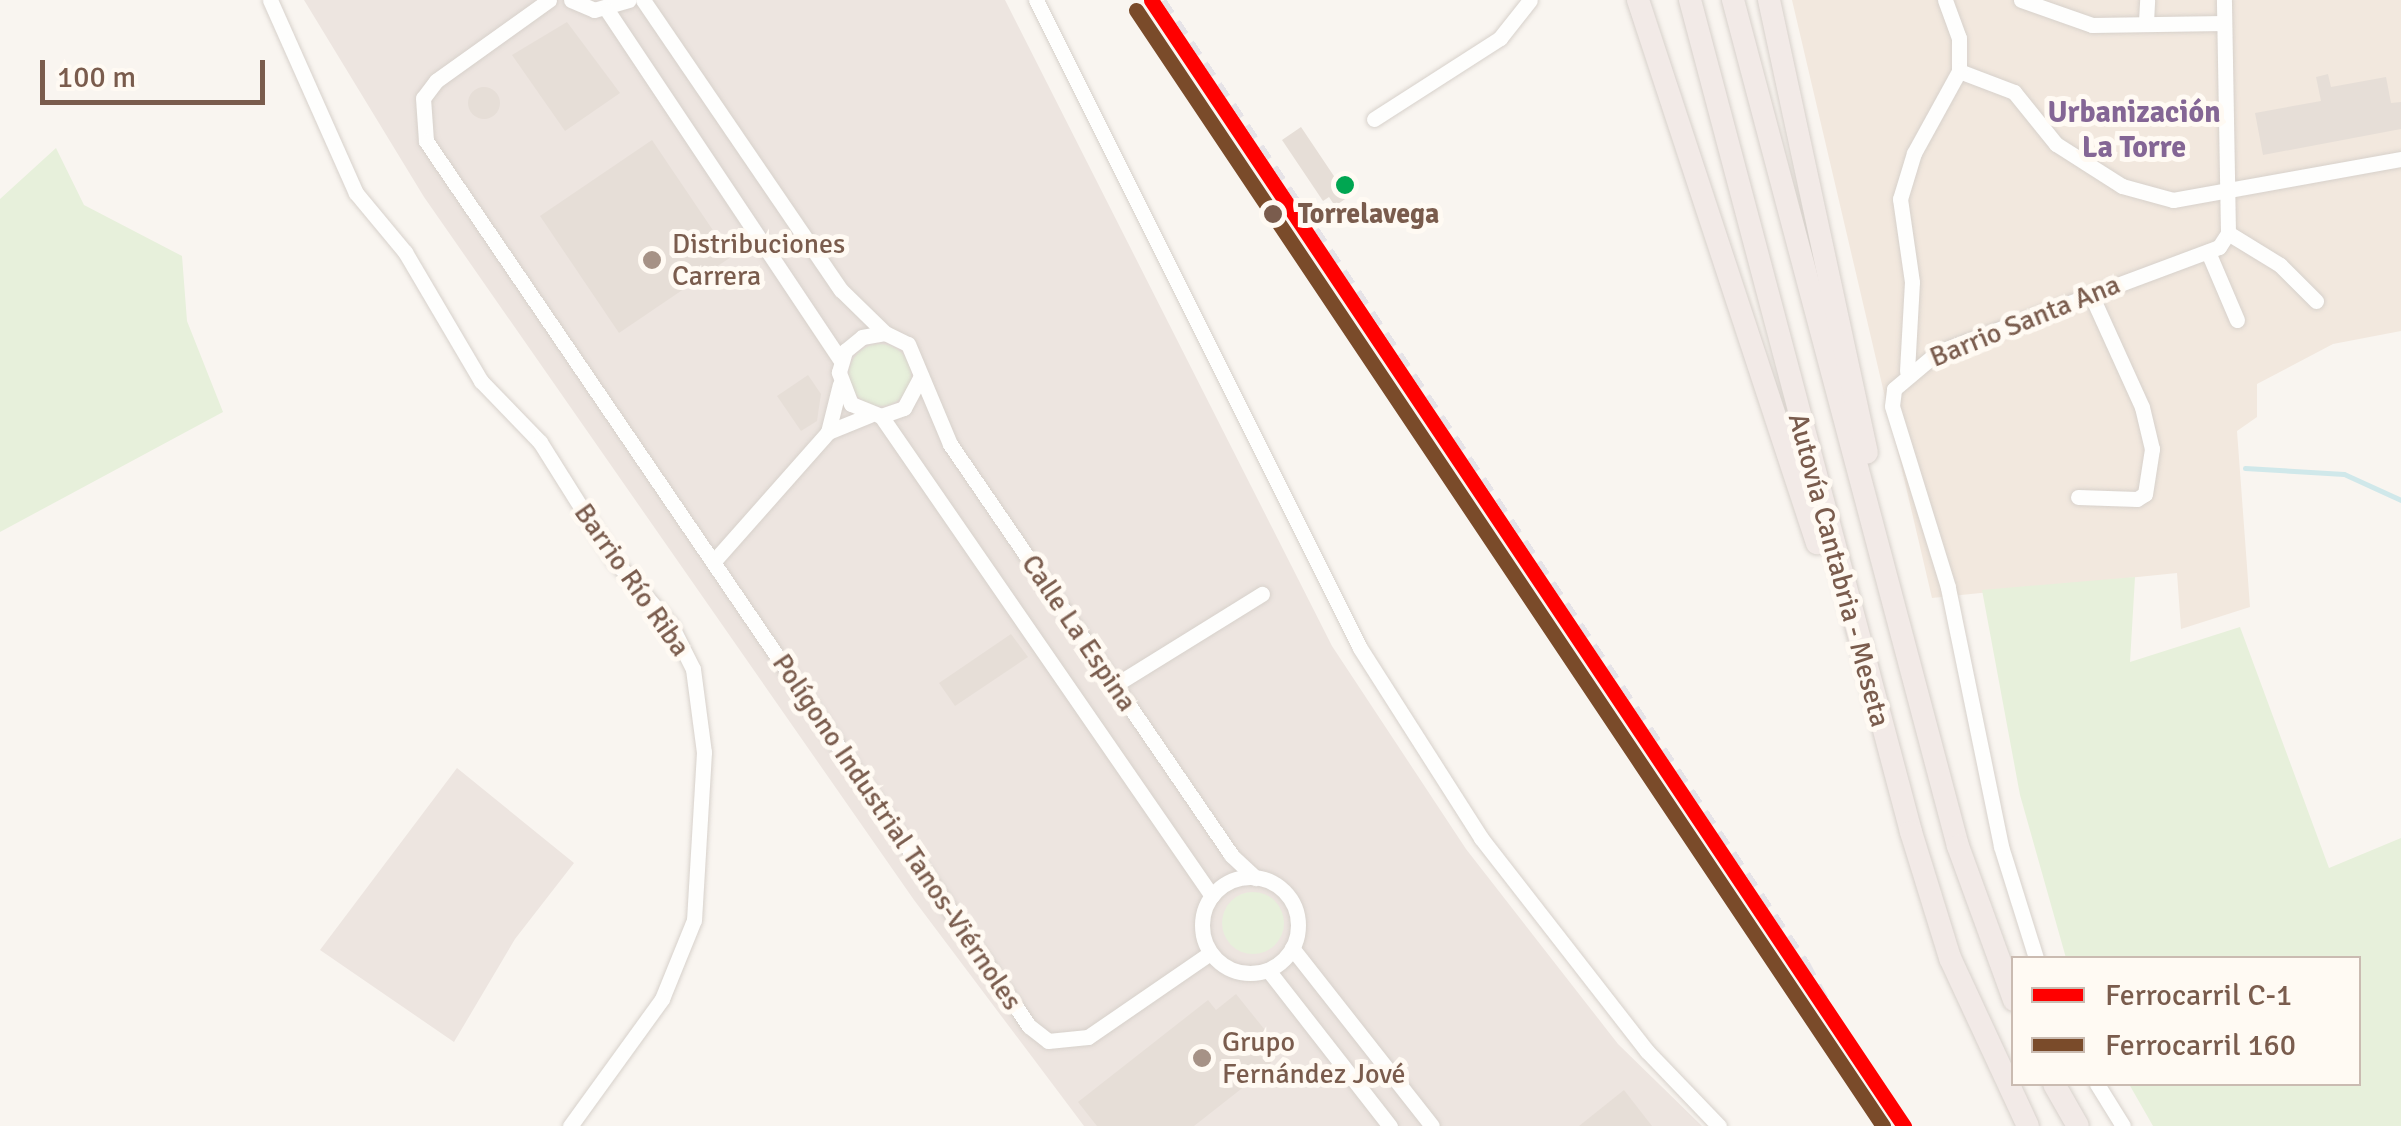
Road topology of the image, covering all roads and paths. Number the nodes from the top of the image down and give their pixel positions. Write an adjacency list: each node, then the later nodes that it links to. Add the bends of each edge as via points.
1 (270, 0): 50 (street, Barrio Río Riba, via 325,136 481,380 540,442 694,669 704,752 694,920 662,999)
2 (549, 0): 36 (street, Polígono Industrial Tanos-Viérnoles, via 436,81 423,98 426,141)
3 (571, 0): 16 (street)
4 (629, 0): 16 (street)
5 (643, 0): 28 (street, Calle La Espina, via 841,290)
6 (1036, 0): 53 (street, via 1360,648 1480,838 1647,1051)
7 (1530, 0): 20 (street, via 1500,38)
8 (1638, 0): 45 (highway, via 1820,551 1921,898)
9 (1690, 0): 45 (highway, Autovía Cantabria - Meseta)
10 (1733, 0): 39 (highway, Autovía Cantabria - Meseta)
11 (1769, 0): 39 (highway)
12 (1945, 0): 19 (street, via 1959,38)
13 (2021, 0): 17 (street, via 2092,25)
14 (2147, 0): 17 (street)
15 (2224, 0): 18 (street)
16 (607, 10): 29 (street)
17 (2146, 22): 18 (street)
18 (2224, 23): 22 (street)
19 (1959, 71): 22 (street, via 2014,92 2072,155 2148,194 2174,200); 30 (street, Barrio Santa Ana, via 1914,153 1900,199 1912,282)
20 (1374, 119)
21 (2401, 159): 22 (street)
22 (2222, 191): 23 (street)
23 (2228, 233): 24 (street); 26 (street, via 2280,266)
24 (2208, 252): 25 (street, Barrio Santa Ana); 27 (street)
25 (2092, 297): 30 (street, Barrio Santa Ana, via 1990,331); 35 (street, via 2142,408 2152,449 2145,494 2136,500)
26 (2316, 301)
27 (2238, 320)
28 (885, 333): 29 (street, via 862,337); 31 (street, Calle La Espina, via 908,344)
29 (841, 361): 32 (street)
30 (1907, 371): 44 (street, via 1892,406 1948,587 2001,846)
31 (921, 376): 33 (street, via 904,408); 38 (street, Calle La Espina, via 950,444)
32 (840, 384): 33 (street, Calle La Espina, via 851,404); 34 (street)
33 (876, 415): 34 (street); 41 (street, Calle La Espina)
34 (828, 432): 36 (street)
35 (2078, 498)
36 (714, 560): 43 (street, Polígono Industrial Tanos-Viérnoles, via 1029,1026 1048,1040 1088,1037)
37 (1262, 594): 38 (street)
38 (1114, 686): 40 (street, Calle La Espina, via 1231,855)
39 (1926, 724): 47 (highway, Autovía Cantabria - Meseta, via 1970,884)
40 (1256, 878): 41 (street, via 1230,882); 42 (street, Calle La Espina, via 1290,900 1298,924)
41 (1212, 896): 43 (street, via 1202,924)
42 (1292, 948): 46 (street); 52 (street)
43 (1210, 953): 46 (street, via 1236,972)
44 (2035, 956)
45 (1950, 958): 54 (highway, Autovía Cantabria - Meseta)
46 (1268, 970): 51 (street)
47 (2011, 992)
48 (2055, 1086): 55 (highway)
49 (2098, 1086): 56 (street)
50 (570, 1126)
51 (1390, 1126)
52 (1432, 1126)
53 (1719, 1126)
54 (2028, 1126)
55 (2078, 1126)
56 (2123, 1126)

